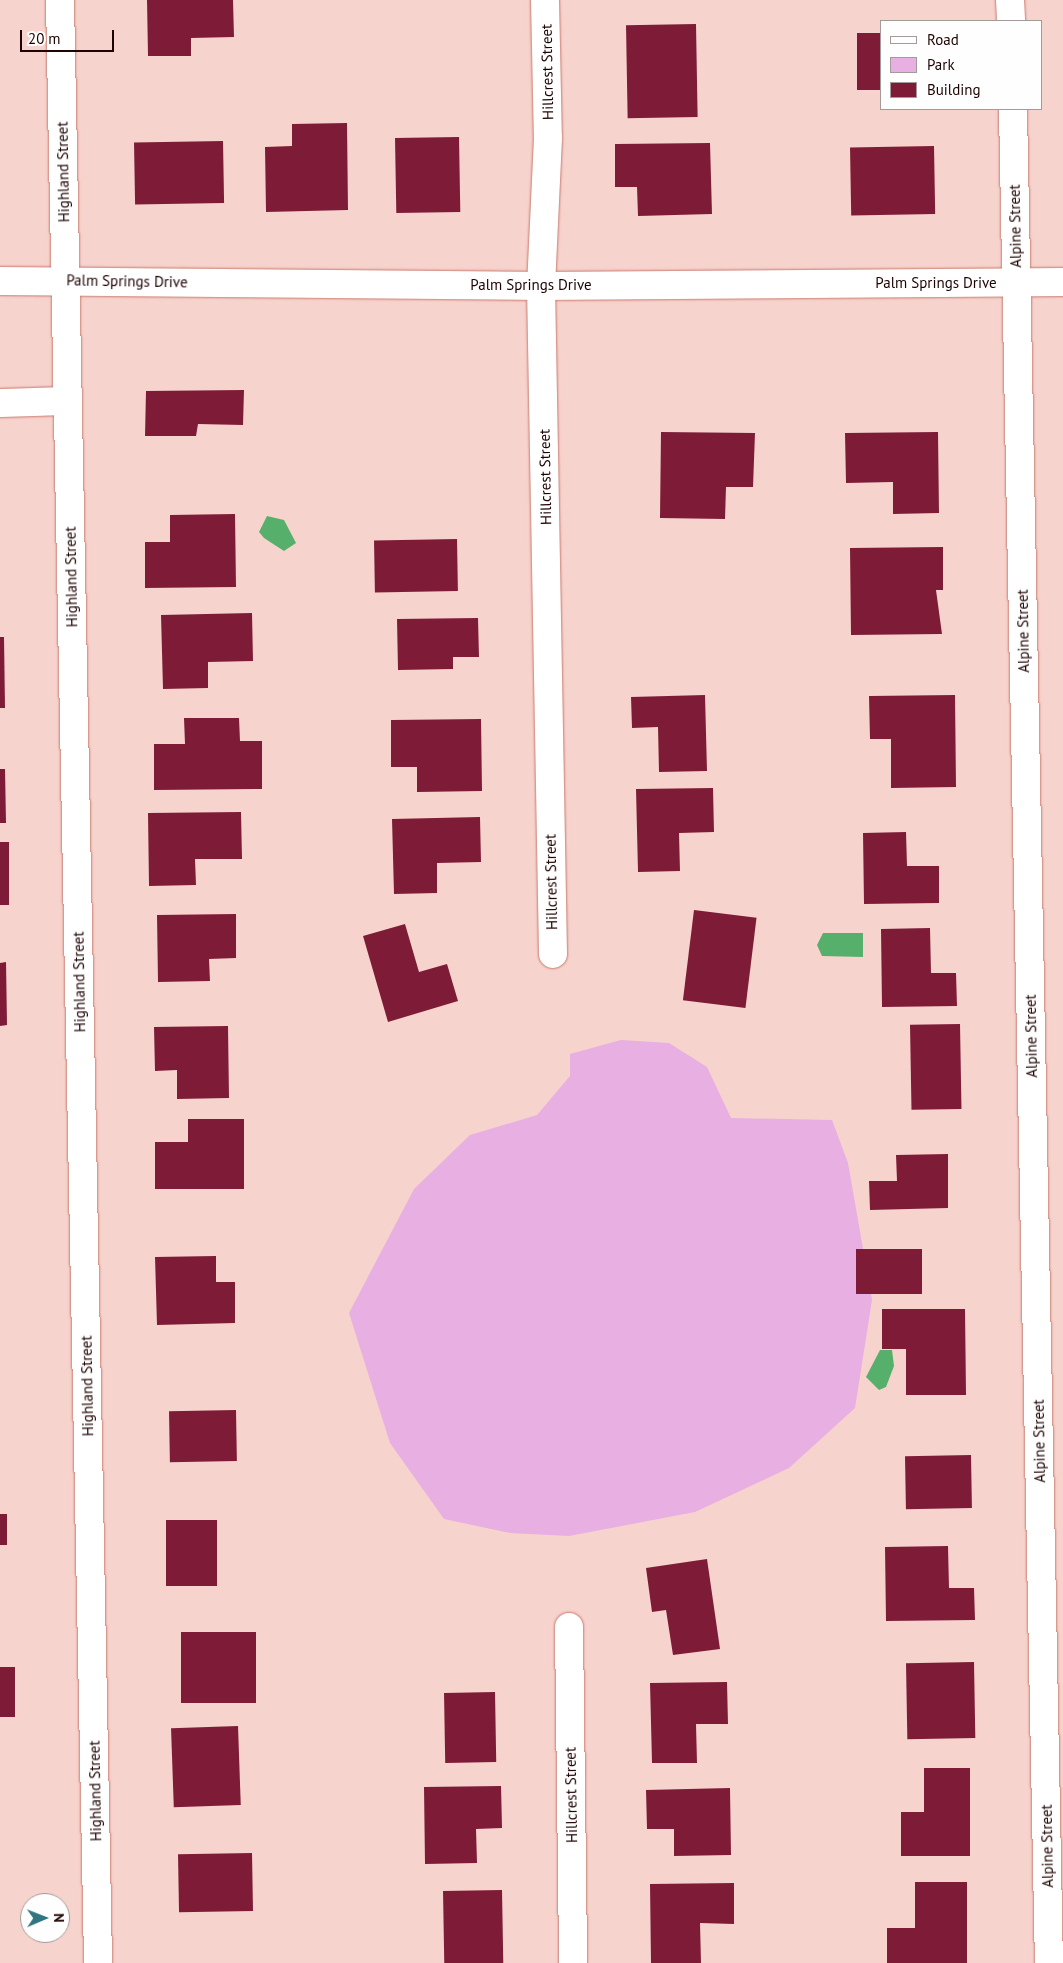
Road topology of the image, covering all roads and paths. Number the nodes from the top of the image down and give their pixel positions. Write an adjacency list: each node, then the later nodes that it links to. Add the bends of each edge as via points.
1 (60, 0): 7 (street, Highland Street)
2 (545, 0): 10 (street, Hillcrest Street, via 548,138)
3 (1010, 0): 4 (street)
4 (1011, 20)
5 (1013, 110): 8 (street, Alpine Street)
6 (0, 280): 7 (street, Palm Springs Drive)
7 (64, 281): 10 (street, Palm Springs Drive); 11 (street, Highland Street)
8 (1017, 282): 9 (street, Palm Springs Drive); 10 (street, Palm Springs Drive); 17 (street, Alpine Street)
9 (1063, 282)
10 (542, 286): 13 (street, Hillcrest Street)
11 (67, 401): 12 (street); 15 (street, Highland Street)
12 (0, 403)
13 (553, 954)
14 (568, 1628): 16 (street, Hillcrest Street)
15 (98, 1963)
16 (573, 1963)
17 (1049, 1963)

